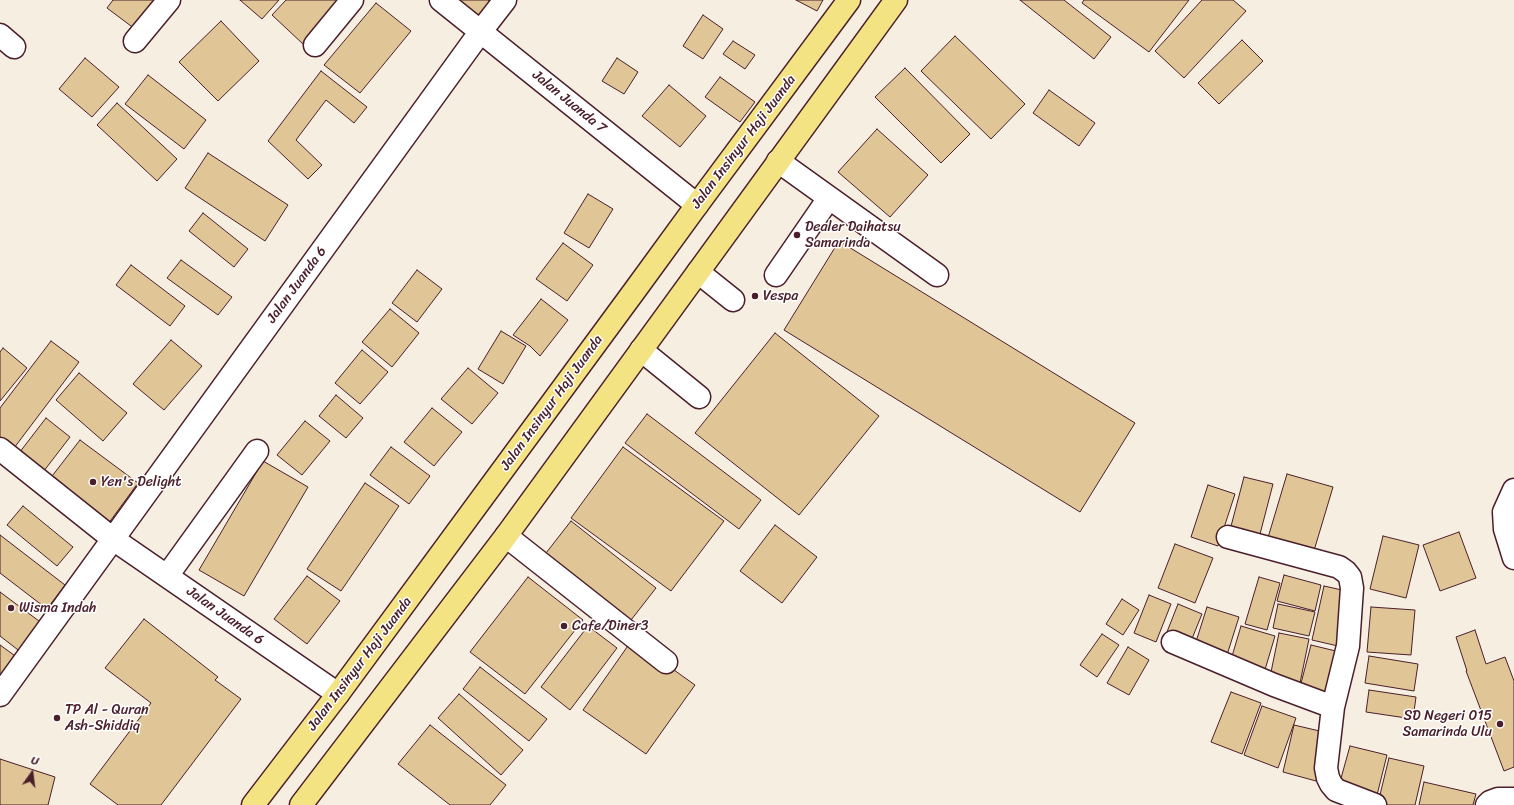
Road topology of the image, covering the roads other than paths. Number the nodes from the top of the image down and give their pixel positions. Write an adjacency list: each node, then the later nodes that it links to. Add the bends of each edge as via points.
1 (169, 0): 8 (street)
2 (352, 0): 9 (street)
3 (441, 0): 7 (street, Jalan Juanda 7)
4 (505, 0): 7 (street, Jalan Juanda 6)
5 (849, 0): 12 (highway, Jalan Insinyur Haji Juanda)
6 (896, 0): 10 (highway)
7 (481, 31): 12 (street, Jalan Juanda 7); 24 (street, Jalan Juanda 6)
8 (136, 41)
9 (315, 45)
10 (778, 162): 11 (street); 13 (highway)
11 (829, 198): 14 (street); 15 (street)
12 (697, 204): 29 (highway, Jalan Insinyur Haji Juanda)
13 (698, 272): 16 (street); 17 (highway)
14 (776, 275)
15 (937, 275)
16 (733, 300)
17 (641, 350): 18 (street); 22 (highway)
18 (699, 397)
19 (0, 449): 24 (street, Jalan Juanda 6)
20 (257, 451): 26 (street)
21 (1514, 490): 25 (street, via 1504,512 1505,529)
22 (506, 536): 28 (street); 34 (highway)
23 (1228, 537): 31 (street, via 1339,567 1350,576 1352,588 1348,646)
24 (113, 539): 26 (street, Jalan Juanda 6); 30 (street)
25 (1514, 558)
26 (167, 576): 29 (street, Jalan Juanda 6)
27 (1173, 642): 31 (street)
28 (666, 662)
29 (338, 694): 33 (highway, Jalan Insinyur Haji Juanda)
30 (0, 695)
31 (1333, 708): 35 (street, via 1326,756 1328,778 1336,790)
32 (1514, 799): 36 (street, via 1498,798)
33 (253, 805)
34 (301, 805)
35 (1375, 805)
36 (1487, 805)

